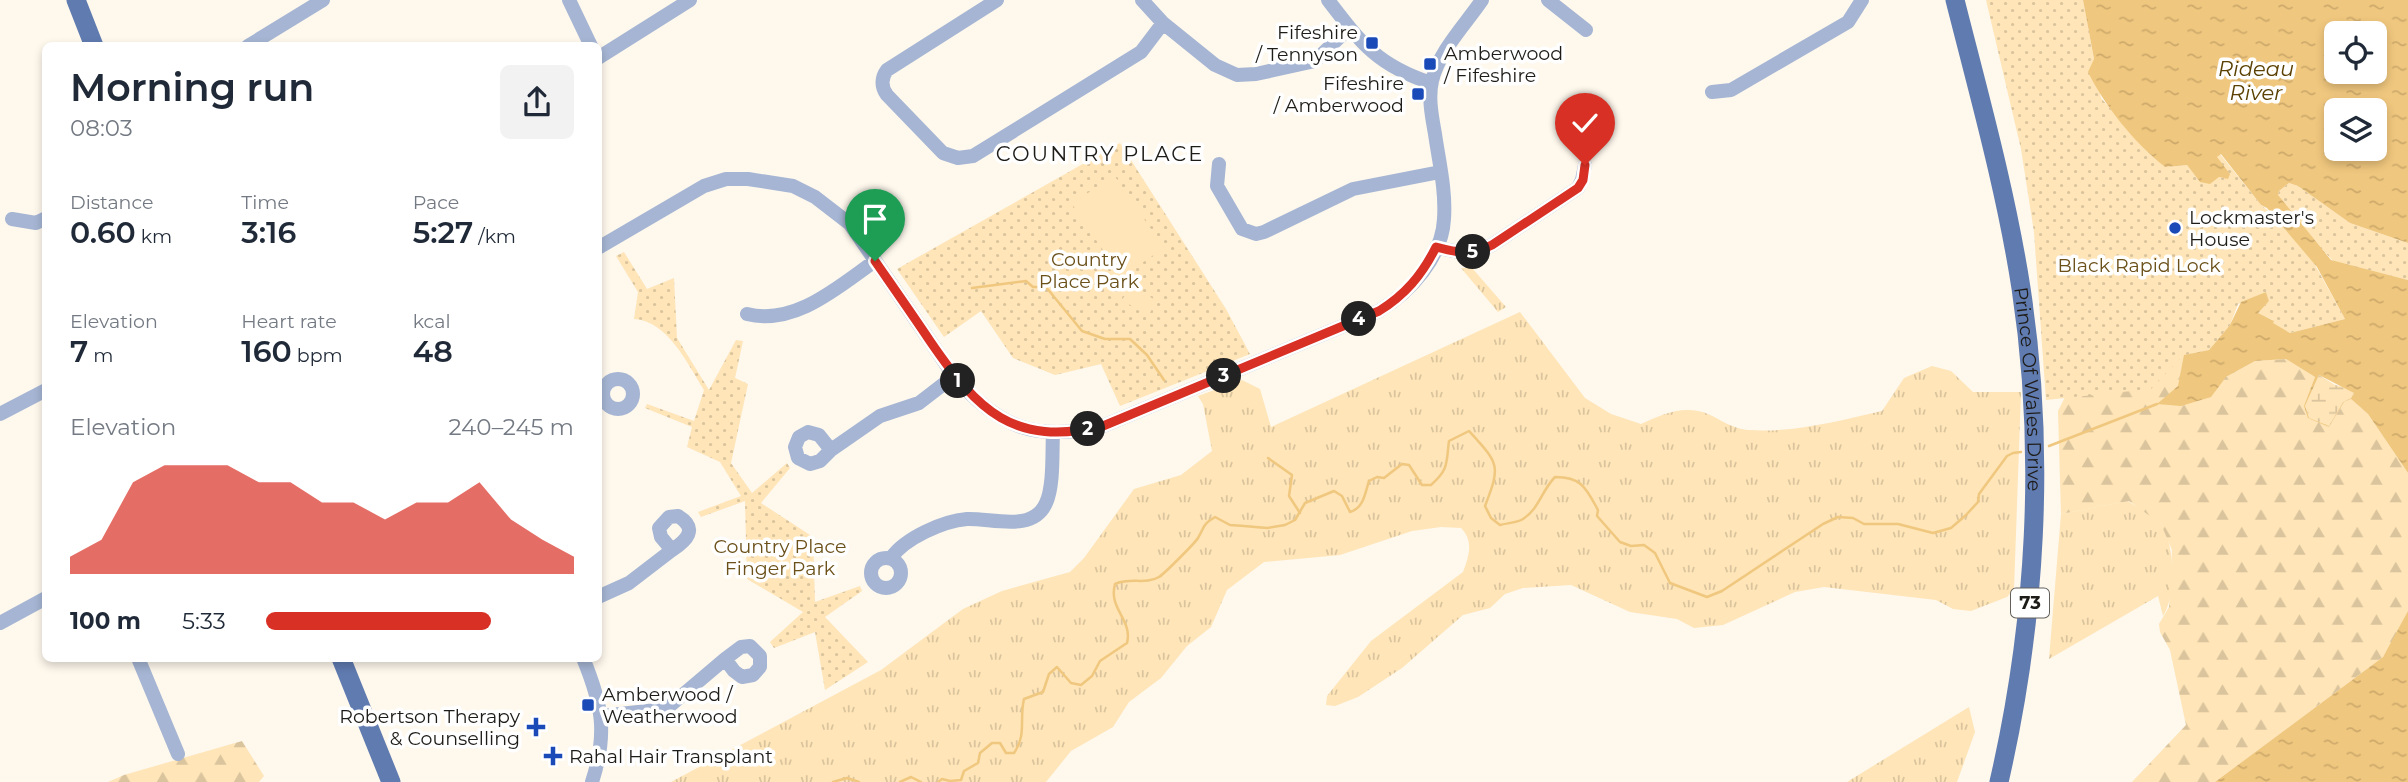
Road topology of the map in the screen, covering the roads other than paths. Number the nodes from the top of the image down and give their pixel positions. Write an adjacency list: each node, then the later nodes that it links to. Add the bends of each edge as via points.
1 (76, 0): 15 (main road)
2 (323, 0): 16 (street)
3 (569, 0): 17 (street)
4 (690, 0): 18 (street)
5 (997, 0): 12 (street, via 884,74 882,87 887,95 950,157 972,156 1141,52)
6 (1142, 0): 12 (street)
7 (1328, 0): 13 (street)
8 (1482, 0): 19 (street, via 1438,61)
9 (1548, 0): 14 (street)
10 (1862, 0): 20 (street, via 1848,22 1731,90)
11 (1955, 0): 48 (main road, Prince Of Wales Drive / 73, via 2009,218 2031,388 2030,605)
12 (1163, 23): 13 (street, via 1215,65 1237,75 1315,61)
13 (1349, 28): 19 (street, via 1387,65)
14 (1586, 30)
15 (92, 42)
16 (255, 42)
17 (590, 42)
18 (602, 55)
19 (1431, 83): 23 (street)
20 (1712, 92)
21 (1219, 164): 23 (street, via 1217,186 1242,229 1256,234 1353,189)
22 (1585, 165): 27 (street, via 1578,188 1492,245 1478,252)
23 (1440, 172): 27 (street, via 1444,222)
24 (12, 219): 25 (street)
25 (42, 220)
26 (602, 246): 28 (street, via 704,186 748,179 793,187 815,197 850,224)
27 (1436, 247): 33 (street, via 1398,300 1379,311 1103,426)
28 (875, 261): 29 (street, via 813,304 772,317); 30 (street)
29 (747, 314)
30 (954, 376): 33 (street, via 970,395 1007,422); 34 (street, via 919,403 880,416)
31 (42, 392): 32 (street)
32 (0, 414)
33 (1053, 432): 36 (street, via 1048,496 1039,513 1019,522 965,519 943,524)
34 (831, 450)
35 (672, 550): 37 (street, via 629,583)
36 (891, 558)
37 (602, 595)
38 (42, 600): 39 (street)
39 (0, 623)
40 (725, 659): 44 (street, via 667,709)
41 (140, 662): 45 (street)
42 (343, 662): 46 (main road)
43 (584, 662): 44 (street)
44 (601, 716): 47 (street)
45 (178, 754)
46 (391, 782)
47 (592, 782)
48 (1999, 782)

